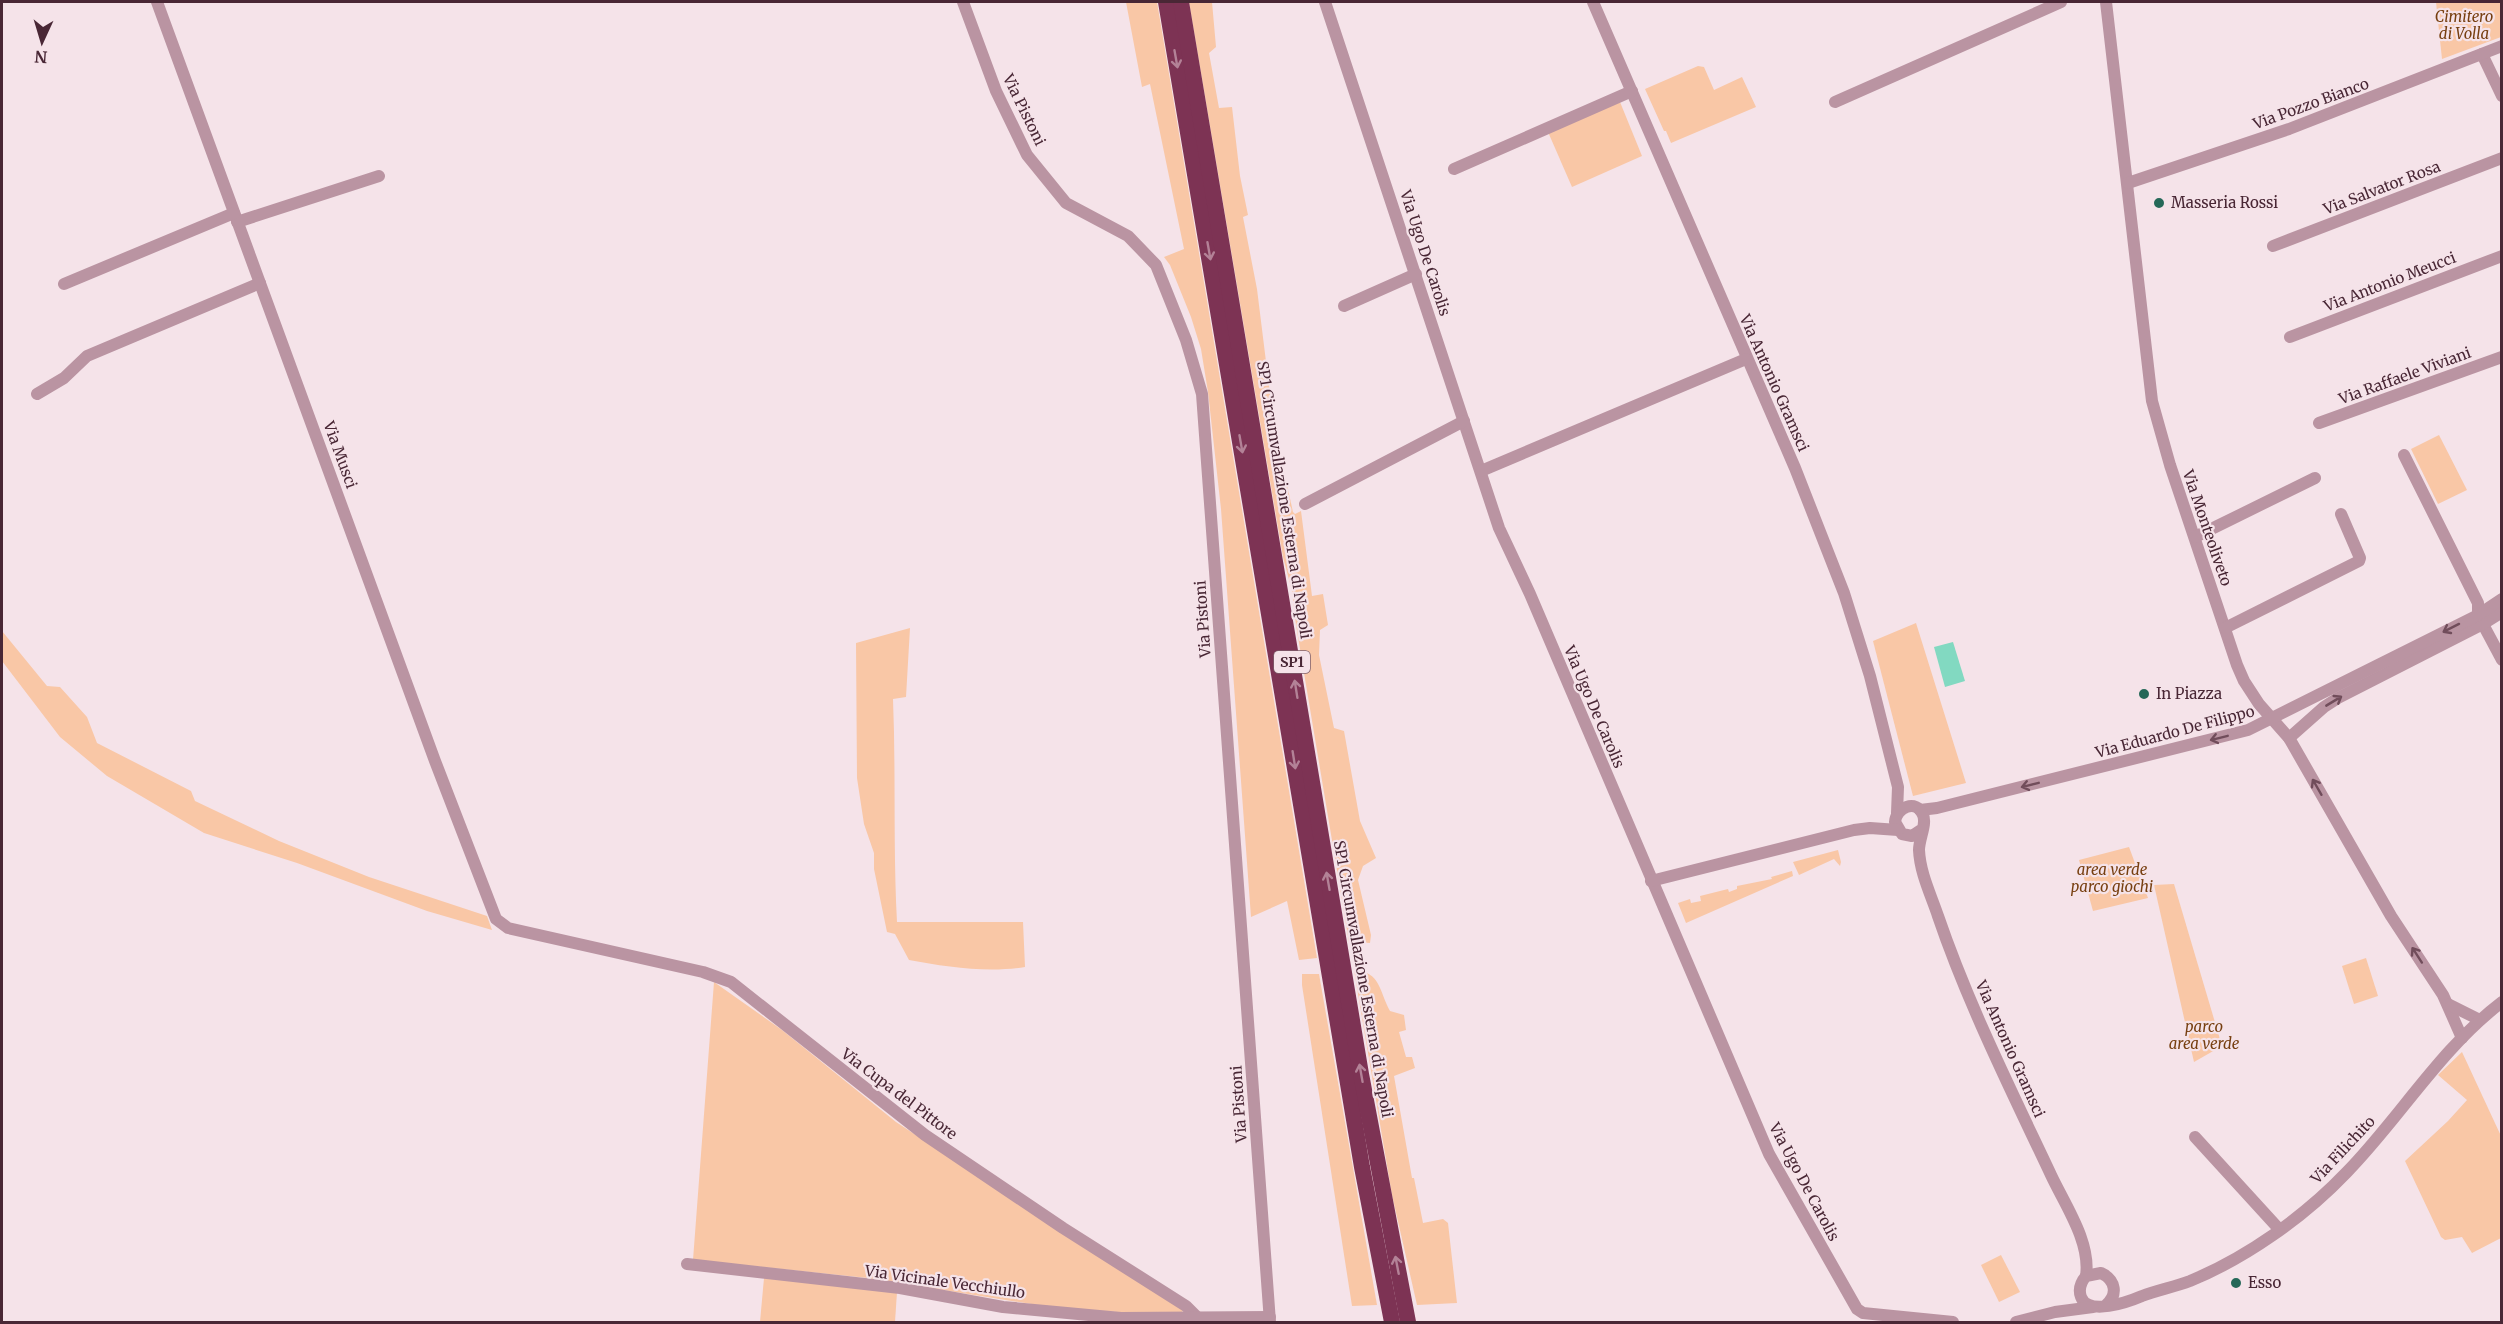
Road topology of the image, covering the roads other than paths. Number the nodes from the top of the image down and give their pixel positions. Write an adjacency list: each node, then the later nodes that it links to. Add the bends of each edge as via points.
1 (156, 2): 18 (street, Via Musci)
2 (963, 2): 69 (street, Via Pistoni, via 996,91 1027,155 1066,203 1128,236 1156,265 1186,340 1202,394)
3 (1166, 2): 70 (highway, SP1 Circumvallazione Esterna di Napoli / SP1, one-way to 70, via 1360,1155)
4 (1181, 2): 71 (highway, SP1 Circumvallazione Esterna di Napoli / SP1, one-way to 4, via 1359,1062)
5 (1325, 2): 21 (street, Via Ugo De Carolis)
6 (1593, 2): 11 (street, Via Antonio Gramsci)
7 (2061, 2): 13 (street)
8 (2106, 2): 17 (street, Via Monteoliveto)
9 (2502, 46): 10 (street, Via Pozzo Bianco)
10 (2482, 54): 12 (street); 17 (street, Via Pozzo Bianco, via 2289,129)
11 (1632, 92): 15 (street); 27 (street, Via Antonio Gramsci)
12 (2502, 96)
13 (1834, 102)
14 (2502, 158): 19 (street, Via Salvator Rosa)
15 (1454, 169)
16 (379, 176): 18 (street)
17 (2128, 183): 36 (street, Via Monteoliveto, via 2150,394)
18 (236, 218): 22 (street, Via Musci); 23 (street)
19 (2273, 246)
20 (2502, 256): 25 (street, Via Antonio Meucci)
21 (1416, 274): 24 (street); 29 (street, Via Ugo De Carolis)
22 (260, 283): 28 (street, via 87,356); 51 (street, Via Musci)
23 (64, 284)
24 (1344, 306)
25 (2290, 337)
26 (2502, 357): 30 (street, Via Raffaele Viviani)
27 (1746, 359): 32 (street); 44 (street, Via Antonio Gramsci, via 1795,468 1844,593)
28 (37, 394)
29 (1464, 421): 32 (street, Via Ugo De Carolis); 34 (street)
30 (2319, 423)
31 (2404, 455): 39 (street, via 2478,603)
32 (1481, 471): 50 (street, Via Ugo De Carolis, via 1498,528)
33 (2315, 478): 36 (street)
34 (1305, 504)
35 (2341, 514): 40 (street, via 2359,561)
36 (2195, 537): 40 (street, Via Monteoliveto)
37 (2502, 599): 39 (street, Via Eduardo De Filippo)
38 (2502, 612): 39 (street, Via Eduardo De Filippo)
39 (2480, 620): 41 (street); 42 (street, Via Eduardo De Filippo, one-way to 42); 43 (street, Via Eduardo De Filippo, one-way to 39, via 2338,698)
40 (2225, 628): 42 (street, Via Monteoliveto, via 2244,681)
41 (2502, 660)
42 (2274, 718): 43 (street, Via Monteoliveto); 46 (street, Via Eduardo De Filippo, one-way to 46, via 2248,730 1938,808)
43 (2289, 738): 53 (street, Via Monteoliveto, one-way to 43, via 2391,916)
44 (1898, 787): 45 (street, Via Antonio Gramsci); 46 (street, Via Antonio Gramsci)
45 (1896, 815): 46 (street, via 1903,808); 47 (street); 48 (street, Via Antonio Gramsci)
46 (1920, 817): 48 (street, via 1912,836); 49 (street, Via Antonio Gramsci)
47 (1876, 828): 48 (street); 50 (street, via 1839,833)
48 (1900, 832): 49 (street, Via Antonio Gramsci)
49 (1920, 862): 58 (street, Via Antonio Gramsci, via 1956,964)
50 (1651, 881): 72 (street, Via Ugo De Carolis, via 1769,1154 1857,1309 1863,1313)
51 (496, 919): 68 (street, Via Cupa del Pittore, via 507,928 703,972 731,982 925,1135 1186,1306)
52 (2502, 1002): 54 (street, Via Filichito)
53 (2448, 1004): 54 (street); 55 (street, Via Monteoliveto)
54 (2480, 1020): 55 (street, Via Filichito)
55 (2462, 1038): 57 (street, Via Filichito, via 2346,1173)
56 (2195, 1137): 57 (street)
57 (2279, 1229): 64 (street, Via Filichito, via 2224,1265)
58 (2082, 1244): 60 (street, Via Antonio Gramsci); 61 (street, Via Antonio Gramsci)
59 (687, 1264): 68 (street, Via Vicinale Vecchiullo, via 900,1288 1003,1307 1121,1318)
60 (2105, 1275): 61 (street); 62 (street)
61 (2086, 1276): 63 (street)
62 (2114, 1288): 64 (street, Via Filichito); 65 (street, via 2114,1296)
63 (2079, 1289): 66 (street, via 2083,1301); 67 (street)
64 (2146, 1295): 65 (street, Via Filichito)
65 (2106, 1305): 66 (street)
66 (2093, 1307): 67 (street)
67 (2055, 1312): 73 (street)
68 (1199, 1319): 69 (street)
69 (1270, 1320)
70 (1392, 1323)
71 (1408, 1323)
72 (1953, 1323)
73 (2016, 1323)

